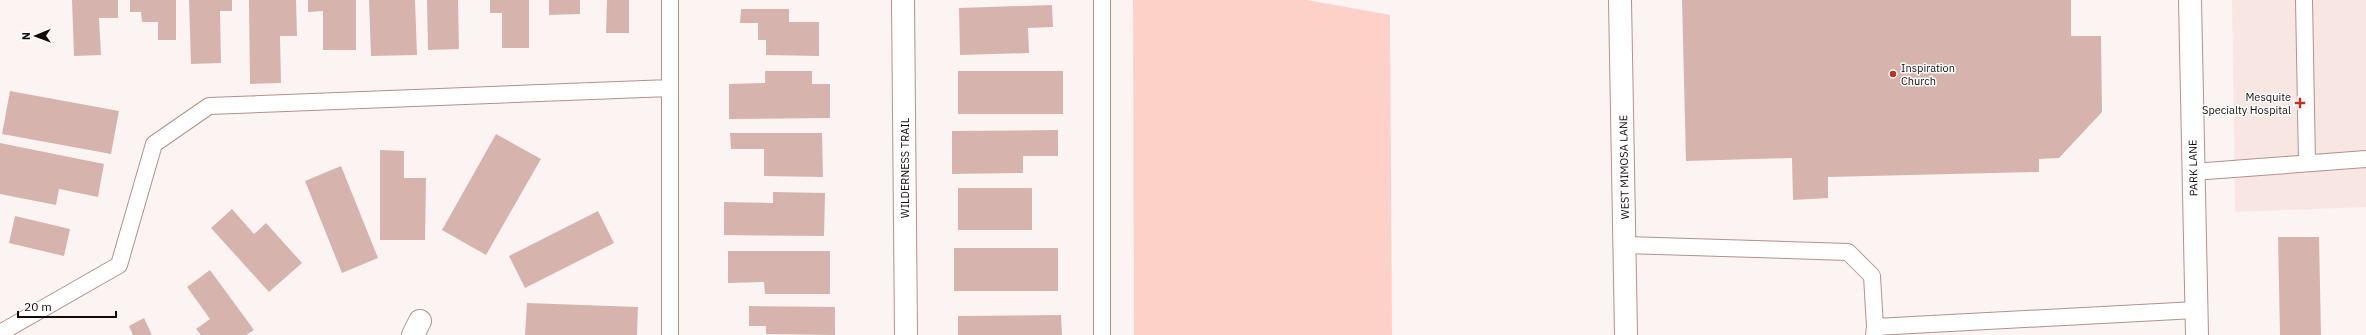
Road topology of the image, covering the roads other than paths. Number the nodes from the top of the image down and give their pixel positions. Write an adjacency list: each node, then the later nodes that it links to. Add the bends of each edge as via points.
1 (670, 0): 7 (lane)
2 (903, 0): 16 (street, WILDERNESS TRAIL)
3 (1102, 0): 17 (lane)
4 (1620, 0): 11 (street, WEST MIMOSA LANE)
5 (2190, 0): 10 (street, PARK LANE)
6 (2304, 0): 9 (lane)
7 (670, 88): 14 (lane, via 209,106 154,144 119,265); 15 (lane)
8 (2366, 159): 9 (lane)
9 (2307, 163): 10 (lane)
10 (2193, 172): 12 (street, PARK LANE)
11 (1625, 246): 13 (lane, via 1848,252 1872,276); 18 (street, WEST MIMOSA LANE)
12 (2196, 310): 13 (lane); 19 (street, PARK LANE)
13 (1875, 331)
14 (0, 333)
15 (670, 335)
16 (906, 335)
17 (1102, 335)
18 (1626, 335)
19 (2197, 335)

